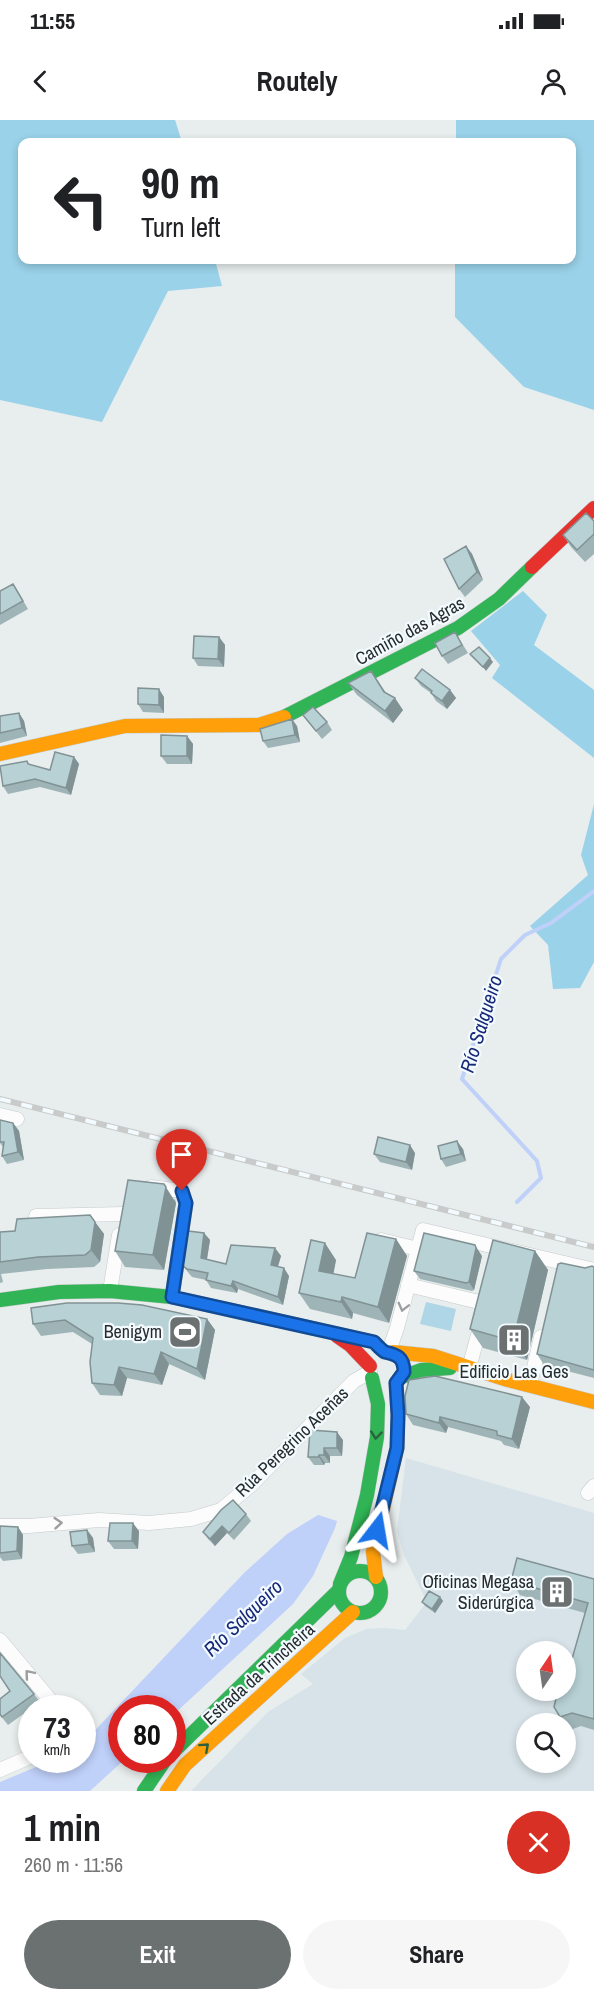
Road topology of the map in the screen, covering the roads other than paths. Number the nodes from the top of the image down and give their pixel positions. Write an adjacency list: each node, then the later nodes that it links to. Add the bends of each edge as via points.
1 (594, 508): 2 (main road, Camiño das Agras, via 499,599 458,628 292,716 259,725 124,726)
2 (0, 754)
3 (0, 1115): 4 (street)
4 (17, 1119)
5 (133, 1185): 13 (street, via 182,1191 186,1203)
6 (36, 1216): 11 (street, via 124,1210)
7 (368, 1237): 8 (street)
8 (418, 1249): 9 (street, via 423,1230 558,1269); 10 (street)
9 (594, 1270)
10 (408, 1285): 12 (street); 17 (street, one-way to 17)
11 (110, 1291): 13 (main road); 14 (main road, via 59,1292)
12 (483, 1296): 18 (street, via 465,1354); 19 (street)
13 (172, 1297): 16 (main road)
14 (0, 1300)
15 (545, 1321): 22 (street)
16 (333, 1334): 17 (main road, via 374,1342); 20 (main road, via 350,1345)
17 (389, 1352): 18 (main road, via 413,1351); 20 (main road, via 374,1357); 21 (main road, via 398,1356 404,1366)
18 (456, 1361): 19 (main road)
19 (469, 1368): 21 (main road, via 421,1370); 22 (main road)
20 (371, 1372): 21 (main road, via 380,1384 391,1385); 24 (street, Rúa Peregrino Aceñas, one-way to 20, via 99,1520 149,1523 191,1519 221,1510 354,1381); 26 (main road, Estrada da Trincheira, one-way to 26, via 378,1404 377,1437 364,1506)
21 (399, 1380): 25 (main road, Estrada da Trincheira, via 397,1448 373,1552)
22 (530, 1385): 23 (main road)
23 (594, 1402)
24 (0, 1526)
25 (376, 1577): 26 (main road, Estrada da Trincheira, via 356,1571 344,1578); 27 (main road, Estrada da Trincheira, via 381,1590 379,1603 369,1611)
26 (339, 1587): 27 (main road, via 344,1606); 30 (main road, Estrada da Trincheira)
27 (353, 1612): 35 (main road, Estrada da Trincheira, one-way to 27, via 185,1765)
28 (0, 1641): 29 (street, one-way to 28)
29 (46, 1695)
30 (186, 1738)
31 (18, 1762): 32 (street)
32 (0, 1770)
33 (156, 1773): 34 (main road)
34 (144, 1791)
35 (168, 1791)

